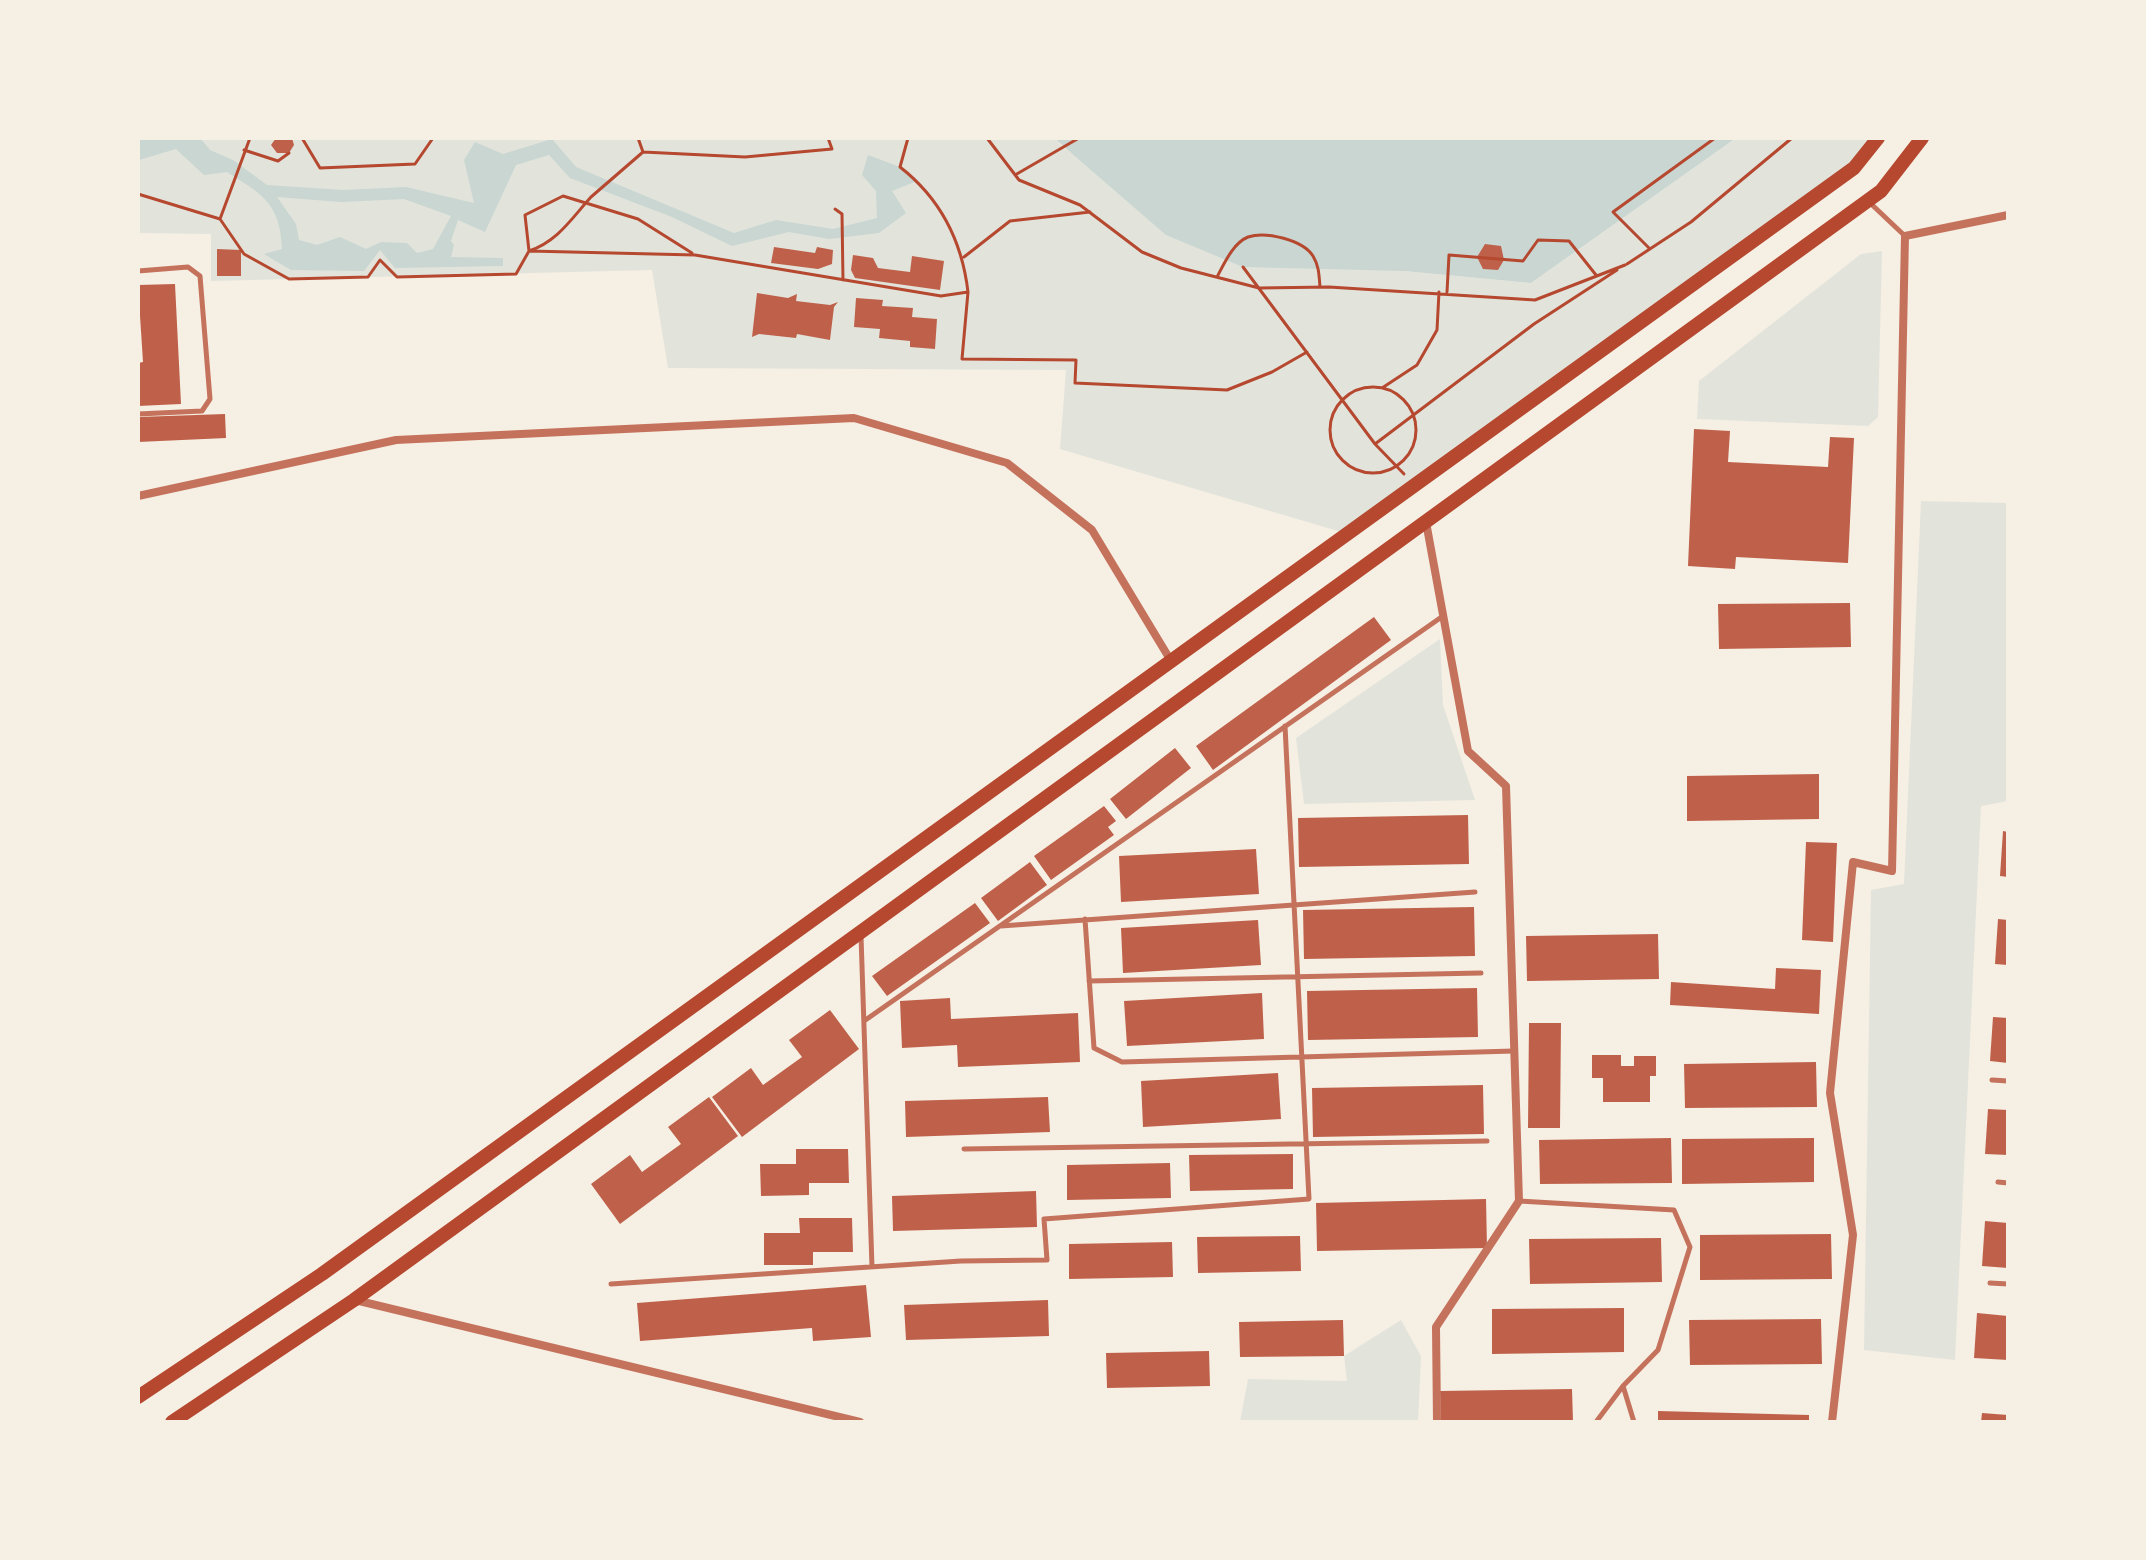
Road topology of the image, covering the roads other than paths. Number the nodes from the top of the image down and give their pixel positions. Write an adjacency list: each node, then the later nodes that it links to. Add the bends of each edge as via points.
1 (1878, 138): 11 (main road, via 1854,168)
2 (1922, 138): 3 (main road)
3 (1867, 201): 5 (lane); 9 (main road)
4 (2008, 215): 5 (street)
5 (1905, 236): 44 (street, via 1892,871 1853,862 1830,1093 1853,1235)
6 (138, 271): 7 (lane, via 188,267 200,276 210,399 202,411)
7 (138, 414)
8 (138, 496): 11 (street, via 396,440 854,418 1007,463 1092,530)
9 (1426, 522): 10 (street); 17 (main road)
10 (1443, 615): 12 (lane); 22 (street, via 1468,751 1506,786)
11 (1171, 661): 38 (main road, via 322,1274)
12 (1285, 726): 14 (lane); 16 (lane)
13 (1475, 892): 14 (lane)
14 (1292, 903): 15 (lane); 19 (lane)
15 (1085, 919): 16 (lane); 20 (lane)
16 (1000, 926): 21 (lane)
17 (861, 932): 21 (lane); 36 (main road)
18 (1481, 973): 19 (lane)
19 (1296, 976): 20 (lane); 23 (lane)
20 (1089, 981): 23 (lane, via 1094,1048 1122,1062)
21 (864, 1021): 32 (lane)
22 (1514, 1051): 23 (lane); 31 (street)
23 (1301, 1057): 27 (lane)
24 (1992, 1080): 25 (lane)
25 (2008, 1081)
26 (1487, 1141): 27 (lane)
27 (1306, 1143): 28 (lane); 32 (lane, via 1309,1199 1044,1219 1047,1260)
28 (964, 1149)
29 (1998, 1182): 30 (lane)
30 (2008, 1183)
31 (1519, 1201): 37 (lane, via 1674,1210 1690,1247 1658,1350); 41 (street, via 1436,1327)
32 (872, 1267): 34 (lane)
33 (1990, 1283): 35 (lane)
34 (611, 1284)
35 (2008, 1284)
36 (354, 1300): 39 (main road); 40 (street)
37 (1623, 1386): 42 (lane); 43 (lane)
38 (138, 1397)
39 (172, 1422)
40 (860, 1422)
41 (1437, 1422)
42 (1596, 1422)
43 (1634, 1422)
44 (1832, 1422)

